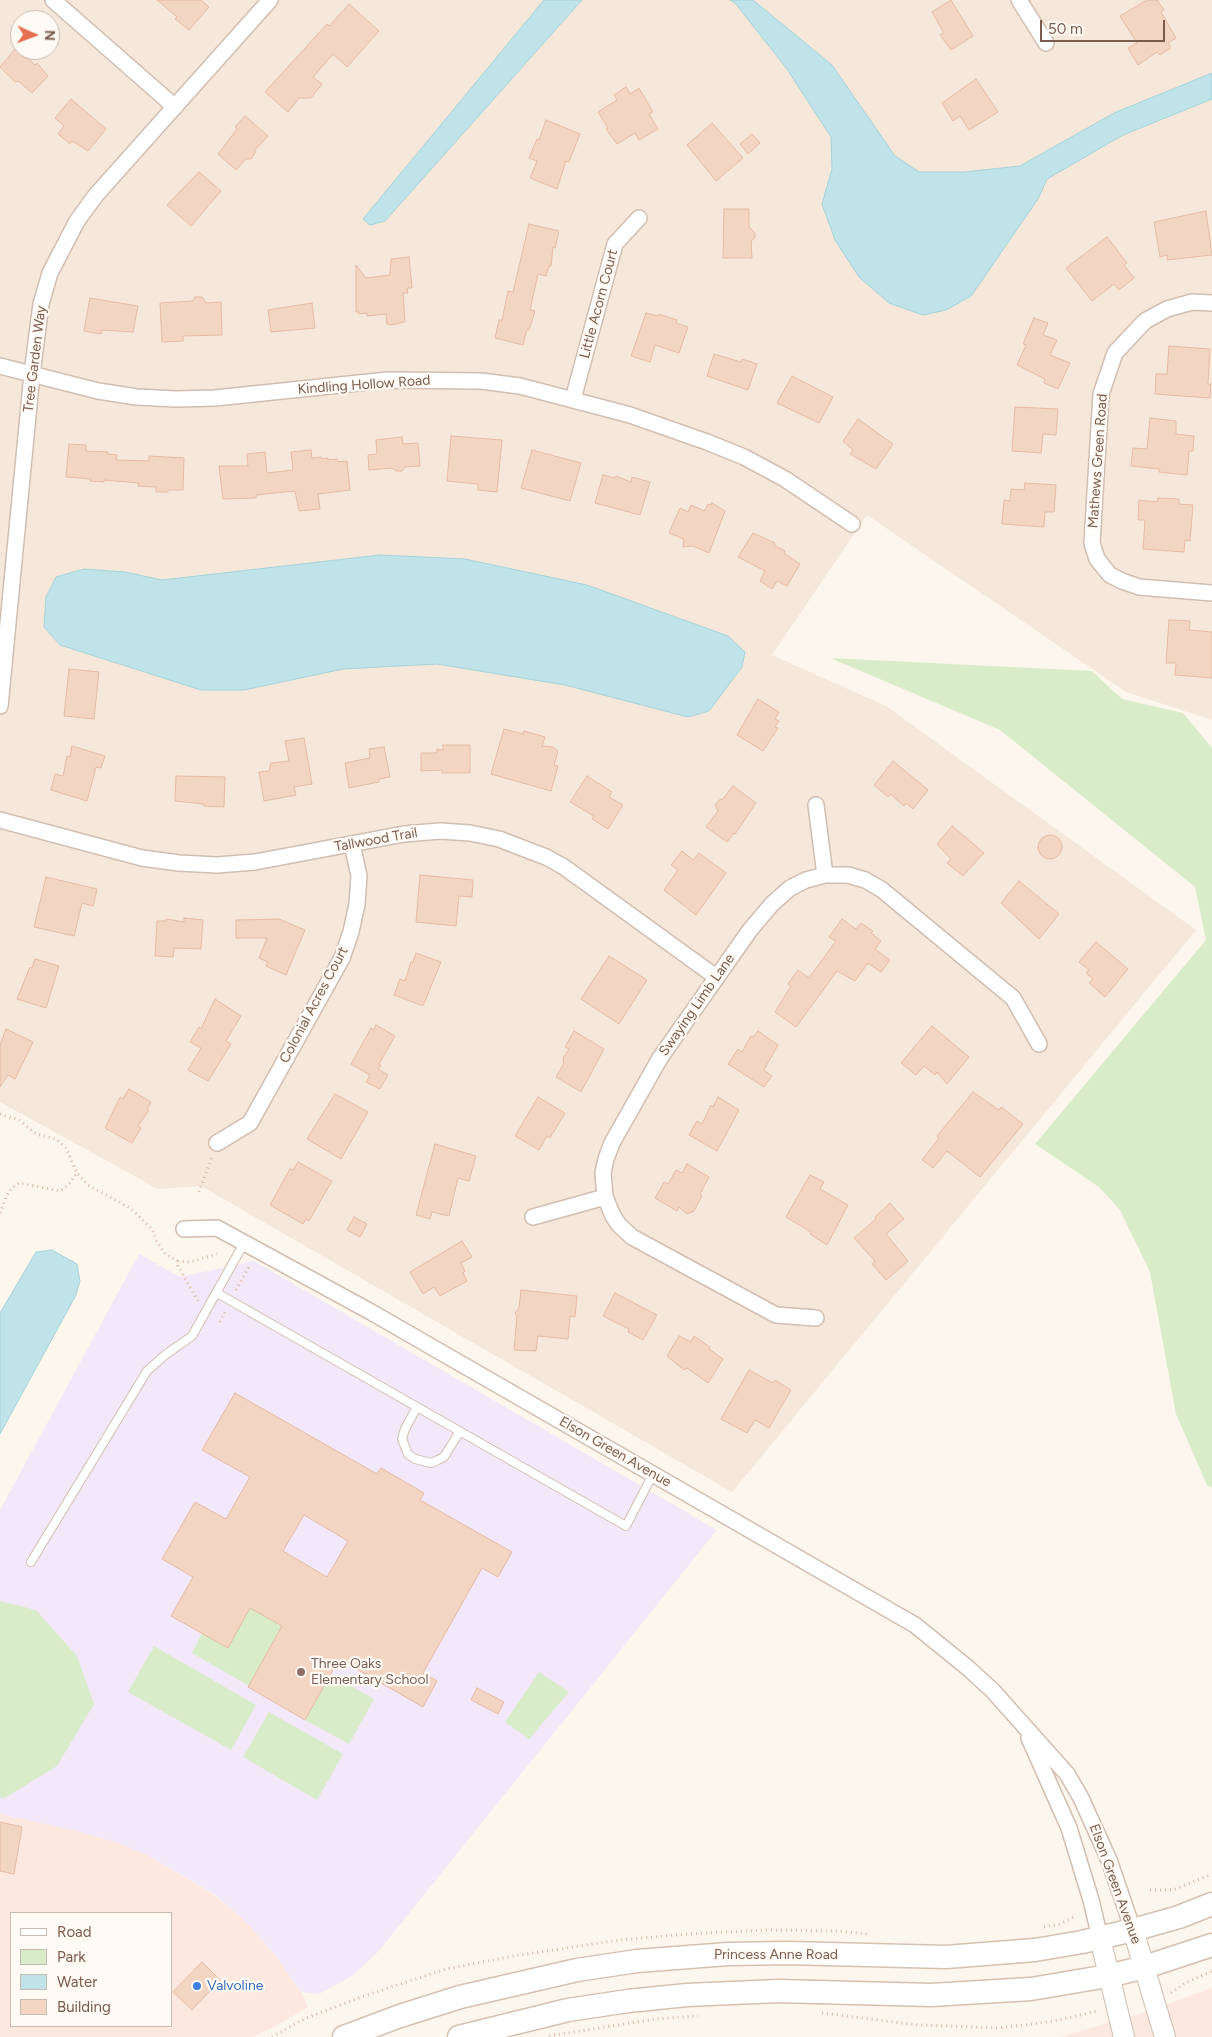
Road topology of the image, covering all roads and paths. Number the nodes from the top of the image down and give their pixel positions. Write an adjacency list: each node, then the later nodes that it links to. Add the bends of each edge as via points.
1 (53, 0): 5 (street)
2 (270, 0): 5 (street, Tree Garden Way)
3 (1019, 0): 4 (street)
4 (1046, 43)
5 (175, 107): 9 (street, Tree Garden Way, via 96,195 61,250 41,304)
6 (639, 218): 10 (street, Little Acorn Court, via 615,244)
7 (1212, 303): 12 (street, Mathews Green Road, via 1192,302 1167,309 1145,321 1115,353 1101,394 1092,543 1097,559 1110,575 1122,581 1139,587)
8 (0, 366): 9 (street, Kindling Hollow Road)
9 (32, 374): 10 (street, Kindling Hollow Road, via 98,391 176,399 433,379 520,386); 13 (street, Tree Garden Way)
10 (573, 399): 11 (street, Kindling Hollow Road, via 630,415 744,457 785,479)
11 (852, 524)
12 (1212, 593)
13 (0, 706)
14 (816, 805): 17 (street)
15 (0, 820): 16 (street, Tallwood Trail, via 142,858 179,863 255,862)
16 (352, 844): 18 (street, Tallwood Trail, via 440,831 470,833 521,847 564,868); 21 (street, Colonial Acres Court, via 359,876 357,904 342,958 250,1123)
17 (825, 875): 18 (street, Swaying Limb Lane, via 790,888 772,904); 19 (street, Swaying Limb Lane, via 848,875 880,889 1013,998)
18 (716, 977): 24 (street, Swaying Limb Lane, via 660,1058 612,1143 603,1173)
19 (1039, 1044)
20 (0, 1114): 22 (path, via 19,1120 36,1134 56,1139 66,1148)
21 (217, 1143): 23 (path)
22 (77, 1173): 25 (path, via 70,1184 60,1190 19,1183 12,1188); 30 (path, via 95,1191 130,1208 152,1229 165,1254)
23 (199, 1192)
24 (605, 1197): 26 (street); 33 (street, Swaying Limb Lane, via 619,1225 632,1237 776,1315)
25 (0, 1213)
26 (532, 1217)
27 (184, 1229): 28 (street, Elson Green Avenue, via 217,1228)
28 (244, 1243): 31 (lane); 36 (street, Elson Green Avenue)
29 (217, 1254): 30 (path, via 190,1262)
30 (178, 1261): 32 (path)
31 (217, 1293): 34 (lane); 37 (lane, via 192,1336 148,1371)
32 (198, 1302)
33 (816, 1318)
34 (417, 1407): 35 (lane); 35 (lane, via 402,1439 408,1454 415,1459 431,1463 444,1457)
35 (460, 1431): 36 (lane, via 626,1526)
36 (653, 1474): 38 (street, Elson Green Avenue, via 915,1625 968,1668)
37 (31, 1562)
38 (1021, 1721): 42 (street, Elson Green Avenue, via 1067,1774 1081,1798 1109,1860); 43 (street, Elson Green Avenue, via 1069,1828)
39 (1212, 1874): 40 (path, via 1173,1890)
40 (1150, 1890)
41 (1212, 1904): 42 (main road, Princess Anne Road)
42 (1133, 1930): 43 (main road, Princess Anne Road); 45 (street, Elson Green Avenue)
43 (1100, 1938): 47 (street, Elson Green Avenue); 52 (main road, Princess Anne Road, via 1036,1950 976,1956 759,1953 637,1961 577,1970 460,1997)
44 (1212, 1945): 45 (main road)
45 (1145, 1967): 47 (main road); 56 (street, Elson Green Avenue)
46 (1212, 1971): 48 (path)
47 (1108, 1976): 53 (main road, via 1031,1989 983,1993 755,1992 668,1997 568,2010); 55 (street, Elson Green Avenue)
48 (1171, 1993)
49 (1098, 2011): 50 (path, via 1055,2022 999,2028 918,2025)
50 (819, 2013)
51 (703, 2015): 54 (path)
52 (344, 2037)
53 (459, 2037)
54 (546, 2037)
55 (1124, 2037)
56 (1165, 2037)

